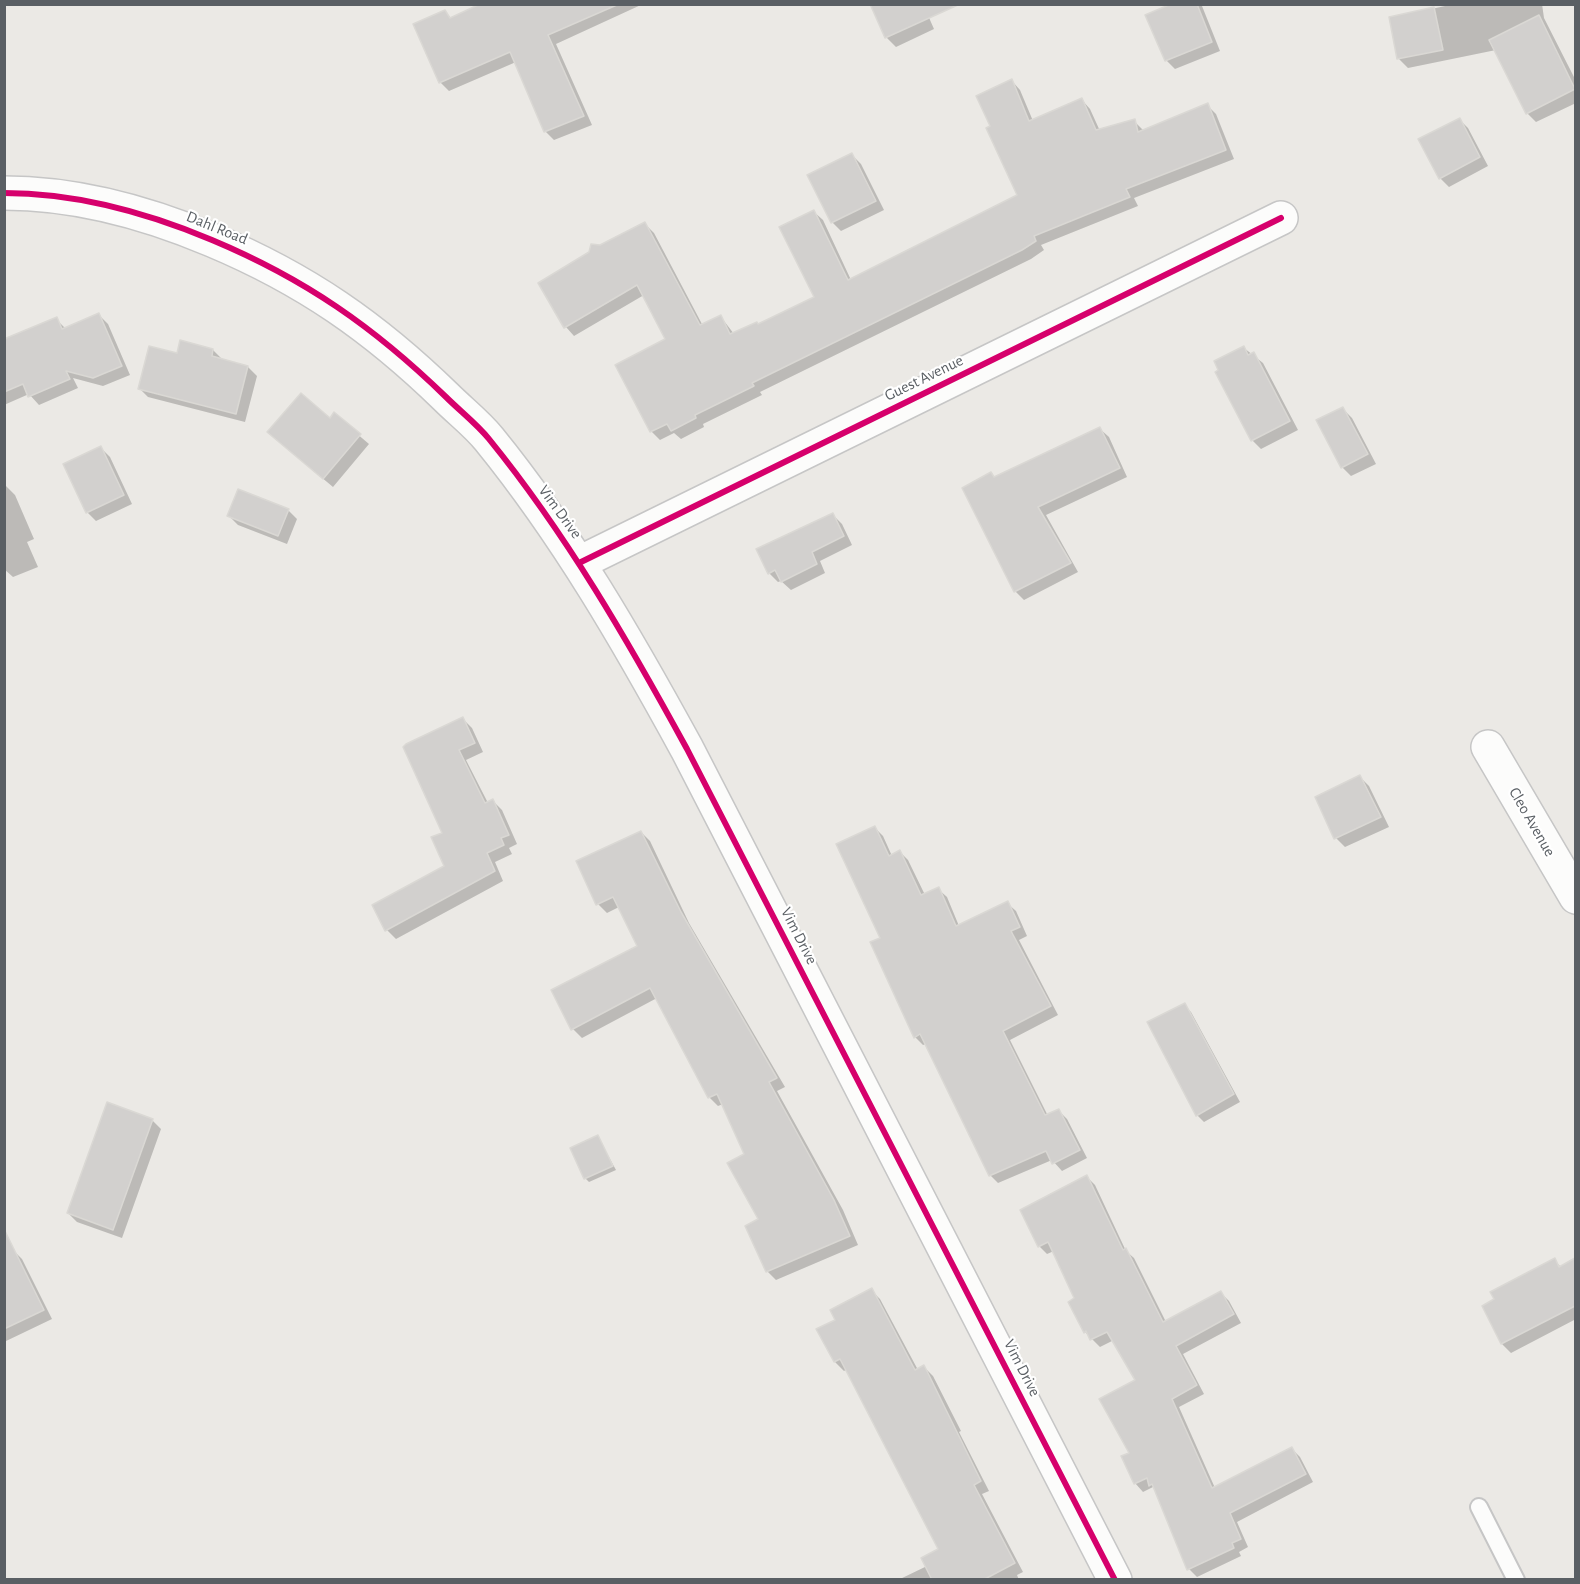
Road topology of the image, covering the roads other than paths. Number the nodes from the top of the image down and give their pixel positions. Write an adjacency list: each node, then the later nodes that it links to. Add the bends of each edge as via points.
1 (4, 194): 3 (street, Dahl Road, via 27,193 110,206 180,227 256,259 339,306)
2 (1281, 218): 4 (street, Guest Avenue)
3 (394, 350): 4 (street, Vim Drive, via 488,438)
4 (579, 563): 8 (street, Vim Drive, via 687,749)
5 (1488, 747): 6 (street, Cleo Avenue)
6 (1575, 897)
7 (1479, 1507): 9 (lane)
8 (1115, 1580)
9 (1516, 1580)

